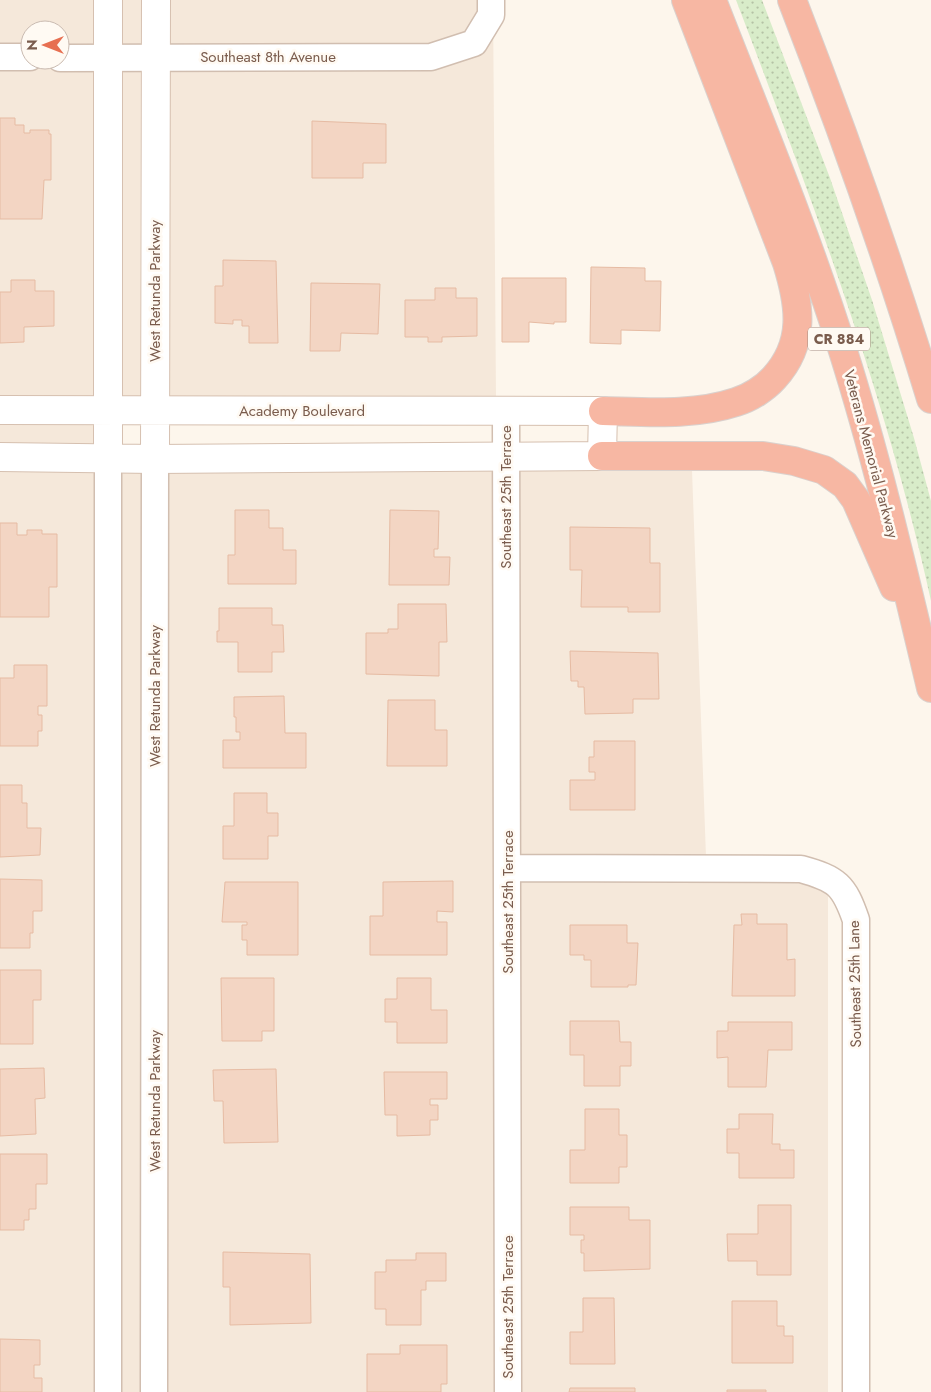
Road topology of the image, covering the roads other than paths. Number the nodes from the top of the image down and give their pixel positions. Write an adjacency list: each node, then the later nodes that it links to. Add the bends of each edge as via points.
1 (108, 0): 9 (street)
2 (156, 0): 10 (street, West Retunda Parkway)
3 (491, 0): 10 (street, Southeast 8th Avenue, via 491,14 474,42 431,57)
4 (686, 0): 17 (highway, via 794,285 797,336 787,364 766,386 738,402 696,410)
5 (712, 0): 23 (highway, Veterans Memorial Parkway / CR 884, via 819,280 842,350 871,442)
6 (792, 0): 12 (highway, via 892,274)
7 (0, 57): 8 (street)
8 (20, 57)
9 (108, 57): 10 (street, Southeast 8th Avenue); 11 (street, Southeast 8th Avenue); 14 (street)
10 (156, 57): 15 (street, West Retunda Parkway)
11 (70, 58)
12 (931, 399)
13 (0, 410): 14 (street, Academy Boulevard)
14 (108, 410): 15 (street, Academy Boulevard); 21 (street)
15 (155, 410): 16 (street, Academy Boulevard); 22 (street, West Retunda Parkway)
16 (506, 411): 17 (street, Academy Boulevard); 19 (street, Southeast 25th Terrace)
17 (603, 411): 18 (street)
18 (602, 456): 19 (street); 23 (highway, via 763,456 824,470 845,485 856,500)
19 (506, 457): 22 (street); 25 (street, Southeast 25th Terrace)
20 (0, 458): 21 (street)
21 (108, 459): 22 (street); 26 (street)
22 (155, 459): 27 (street, West Retunda Parkway)
23 (920, 644): 24 (highway, Veterans Memorial Parkway / CR 884)
24 (931, 688)
25 (508, 868): 28 (street, Southeast 25th Terrace); 29 (street, Southeast 25th Lane, via 801,869 827,877 847,895 856,920)
26 (108, 1392)
27 (154, 1392)
28 (508, 1392)
29 (856, 1392)

